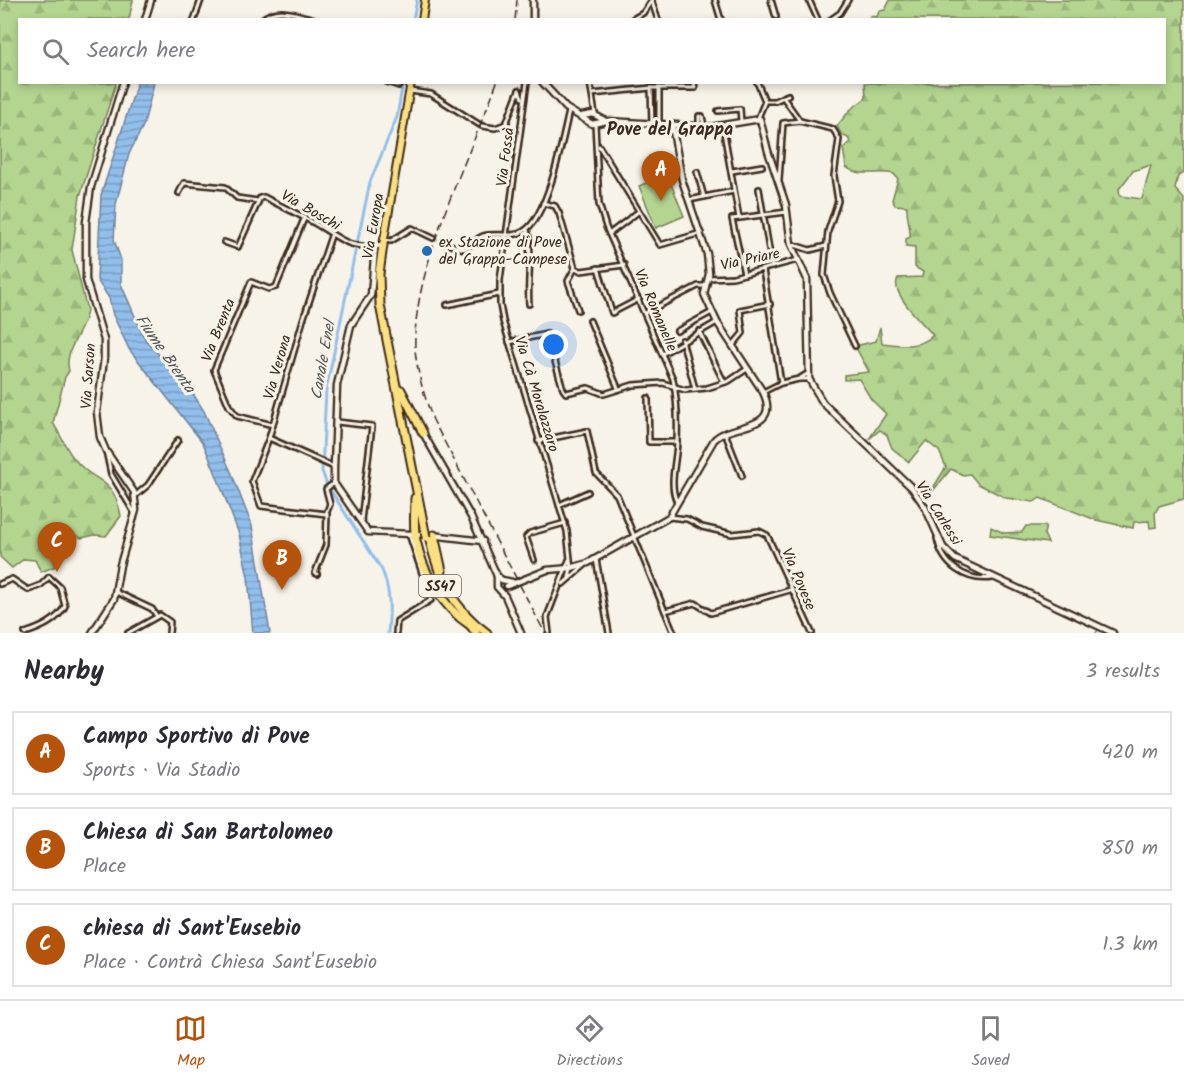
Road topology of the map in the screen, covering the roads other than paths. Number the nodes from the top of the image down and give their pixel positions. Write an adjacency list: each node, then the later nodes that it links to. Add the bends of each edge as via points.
1 (151, 0): 11 (street)
2 (201, 0): 12 (street)
3 (425, 0): 15 (main road)
4 (533, 0): 16 (street)
5 (715, 0): 19 (street)
6 (771, 0): 10 (street)
7 (809, 0): 20 (street)
8 (848, 0): 21 (street)
9 (652, 1): 17 (street); 18 (street)
10 (776, 17)
11 (145, 18)
12 (194, 18)
13 (265, 18): 14 (street, via 277,11)
14 (308, 18)
15 (422, 18)
16 (533, 18)
17 (634, 18)
18 (657, 18)
19 (720, 18)
20 (817, 18)
21 (833, 18)
22 (122, 84): 131 (street, Via Sarson, via 91,188 86,222 86,280 104,340 97,412)
23 (393, 84): 31 (street)
24 (412, 84): 35 (main road, Via Europa / SS47)
25 (413, 84): 34 (street)
26 (527, 84): 44 (street, Via Fossà)
27 (544, 84): 43 (street)
28 (590, 84): 36 (street)
29 (694, 84): 33 (street, via 695,88)
30 (758, 84): 39 (street)
31 (399, 86)
32 (651, 88): 33 (street); 36 (street); 40 (street)
33 (661, 88): 41 (street)
34 (418, 91): 35 (street); 44 (street, via 431,94 481,125 495,128 506,124 519,90)
35 (410, 92): 81 (main road, Via Europa / SS47)
36 (592, 94): 47 (street, Via Romanelle)
37 (788, 95): 38 (street)
38 (783, 97): 39 (street); 48 (street)
39 (765, 101): 46 (street)
40 (651, 103): 41 (street); 51 (street)
41 (659, 103): 52 (street)
42 (718, 111): 49 (street, via 740,109)
43 (571, 112): 47 (street); 68 (street)
44 (522, 115): 76 (street, Via Fossà)
45 (701, 116): 54 (street)
46 (758, 118): 49 (street); 61 (street)
47 (593, 120): 51 (street); 57 (street, Via Romanelle)
48 (800, 121): 61 (street, via 782,125); 85 (street, via 833,129 839,139 834,176 838,201)
49 (742, 122): 55 (street)
50 (672, 125): 52 (street); 53 (street); 56 (street)
51 (652, 126): 52 (street)
52 (659, 126)
53 (680, 126): 54 (street); 56 (street)
54 (702, 127): 55 (street)
55 (723, 127): 59 (street)
56 (676, 139): 67 (street)
57 (598, 145): 69 (street); 77 (street, Via Romanelle, via 599,204)
58 (762, 166): 59 (street)
59 (731, 171): 63 (street)
60 (697, 172): 65 (street)
61 (779, 181): 70 (street)
62 (759, 189): 71 (street)
63 (734, 191): 65 (street); 72 (street)
64 (179, 193): 66 (street, via 183,183 225,187 237,198)
65 (704, 197): 67 (street)
66 (258, 201): 73 (street, Via Boschi, via 264,197); 80 (street, Via Boschi, via 238,247)
67 (689, 201): 75 (street)
68 (543, 203): 74 (street); 88 (street, via 555,206 559,213)
69 (638, 212): 75 (street, via 660,244); 77 (street)
70 (787, 212): 71 (street); 83 (street)
71 (763, 214): 72 (street); 90 (street)
72 (739, 218): 92 (street, via 732,219)
73 (304, 219): 78 (street, Via Boschi); 124 (street, Via Brenta, via 276,287 269,289 251,282 214,370 237,416)
74 (527, 230): 76 (street); 97 (street)
75 (701, 233): 93 (street)
76 (507, 234): 82 (street, via 481,237 464,249); 95 (street, Via Cà Moralazzaro)
77 (608, 234): 87 (street, Via Romanelle)
78 (331, 236): 84 (street, Via Boschi, via 354,245); 124 (street, Via Verona)
79 (433, 238): 81 (street, via 412,228)
80 (224, 242)
81 (384, 242): 84 (street, Via Boschi); 113 (highway, Via Europa / SS47, via 379,295)
82 (444, 243)
83 (791, 244): 85 (street, via 810,250); 86 (street)
84 (375, 246): 123 (street, via 371,295 347,336 337,385)
85 (826, 246): 110 (street, via 824,275)
86 (798, 260): 90 (street, Via Priare); 114 (street, via 807,279 809,302)
87 (624, 265): 89 (street); 96 (street, Via Romanelle)
88 (575, 268): 89 (street); 100 (street, via 568,281)
89 (598, 268): 96 (street, via 612,313)
90 (772, 268): 91 (street, Via Priare)
91 (763, 270): 92 (street, Via Priare); 98 (street)
92 (744, 274): 93 (street, Via Priare)
93 (708, 278): 94 (street)
94 (704, 286): 101 (street); 102 (street)
95 (500, 294): 99 (street); 108 (street, Via Cà Moralazzaro)
96 (639, 299): 102 (street, Via Romanelle)
97 (529, 304)
98 (770, 304): 109 (street, via 740,310 743,333); 116 (street)
99 (447, 305)
100 (578, 310)
101 (712, 312): 104 (street); 105 (street)
102 (645, 313): 111 (street, Via Romanelle)
103 (590, 321): 118 (street)
104 (717, 322): 106 (street); 109 (street)
105 (677, 331)
106 (699, 331): 107 (street); 115 (street)
107 (682, 340): 111 (street); 119 (street)
108 (509, 342): 118 (street, via 547,334 566,393 591,388 604,393); 129 (street, Via Cà Moralazzaro)
109 (732, 346): 112 (street)
110 (855, 346)
111 (662, 354): 117 (street, Via Romanelle)
112 (747, 369): 115 (street); 120 (street)
113 (394, 374): 122 (highway, SS47); 126 (highway)
114 (808, 376): 116 (street); 148 (street, Via Carlessi, via 829,409 912,488)
115 (724, 382): 119 (street)
116 (781, 383): 120 (street)
117 (674, 386): 118 (street, via 663,383); 119 (street); 130 (street, Via Romanelle)
118 (618, 388)
119 (695, 389)
120 (764, 392): 125 (street, via 768,405 761,420)
121 (648, 398): 130 (street, via 649,442)
122 (400, 402): 134 (highway, SS47); 146 (highway, SS47)
123 (337, 422): 132 (street); 144 (street, via 372,426)
124 (273, 424): 127 (street, Via Verona)
125 (725, 431): 133 (street); 138 (street, via 707,450)
126 (423, 433): 151 (street)
127 (269, 438): 132 (street); 140 (street, Via Verona, via 252,481 261,506)
128 (178, 440): 137 (street, via 148,484)
129 (538, 441): 139 (street, Via Cà Moralazzaro); 149 (street, via 587,431 596,472 617,495)
130 (678, 442): 138 (street, Via Romanelle, via 673,493)
131 (106, 452): 137 (street, Via Sarson); 141 (street, via 111,474)
132 (334, 467): 135 (street)
133 (742, 476)
134 (414, 478): 145 (highway); 146 (highway, SS47)
135 (333, 484): 140 (street, via 326,489 330,504); 144 (street)
136 (588, 492): 139 (street)
137 (135, 496): 141 (street)
138 (678, 503): 142 (street)
139 (559, 505): 143 (street, Via Cà Moralazzaro)
140 (327, 513): 158 (street, via 326,544)
141 (135, 516): 166 (street)
142 (669, 517): 149 (street); 164 (street, Via Povese, via 732,534 759,531 767,535)
143 (565, 523): 155 (street, via 526,537); 157 (street, Via Cà Moralazzaro, via 570,545)
144 (361, 524): 145 (street, via 368,532)
145 (412, 534): 146 (street); 169 (highway, via 435,589 457,617); 174 (street, via 431,600 397,621)
146 (429, 535): 147 (street); 152 (highway); 165 (highway, SS47); 169 (highway, SS47, via 433,568 442,589)
147 (444, 536): 150 (street); 152 (highway)
148 (937, 536): 160 (street, Via Carlessi, via 955,559); 160 (street, via 940,552 952,567 975,578)
149 (633, 538): 154 (street); 167 (street)
150 (468, 539): 151 (street); 153 (street)
151 (482, 540): 153 (street)
152 (438, 545): 165 (highway)
153 (488, 552): 162 (street)
154 (596, 559): 156 (street); 178 (street)
155 (534, 560)
156 (588, 563): 157 (street); 159 (street)
157 (569, 568): 159 (street); 162 (street, via 547,570); 163 (street)
158 (317, 574)
159 (569, 577): 163 (street)
160 (994, 578): 181 (street, Via Carlessi)
161 (0, 584): 170 (street, via 12,579 28,590 49,577 60,587 65,606 61,614)
162 (502, 584): 176 (street)
163 (561, 585): 177 (street, via 547,617)
164 (790, 590): 167 (street, via 711,613 695,603); 180 (street, Via Povese)
165 (447, 591): 175 (highway, SS47)
166 (116, 592): 168 (street, via 152,609); 171 (street)
167 (665, 611): 179 (street)
168 (156, 615): 172 (street); 173 (street, via 164,615 170,622)
169 (474, 629)
170 (25, 633)
171 (92, 633)
172 (128, 633)
173 (169, 633)
174 (396, 633)
175 (487, 633)
176 (521, 633)
177 (549, 633)
178 (609, 633)
179 (674, 633)
180 (812, 633)
181 (1113, 633)

